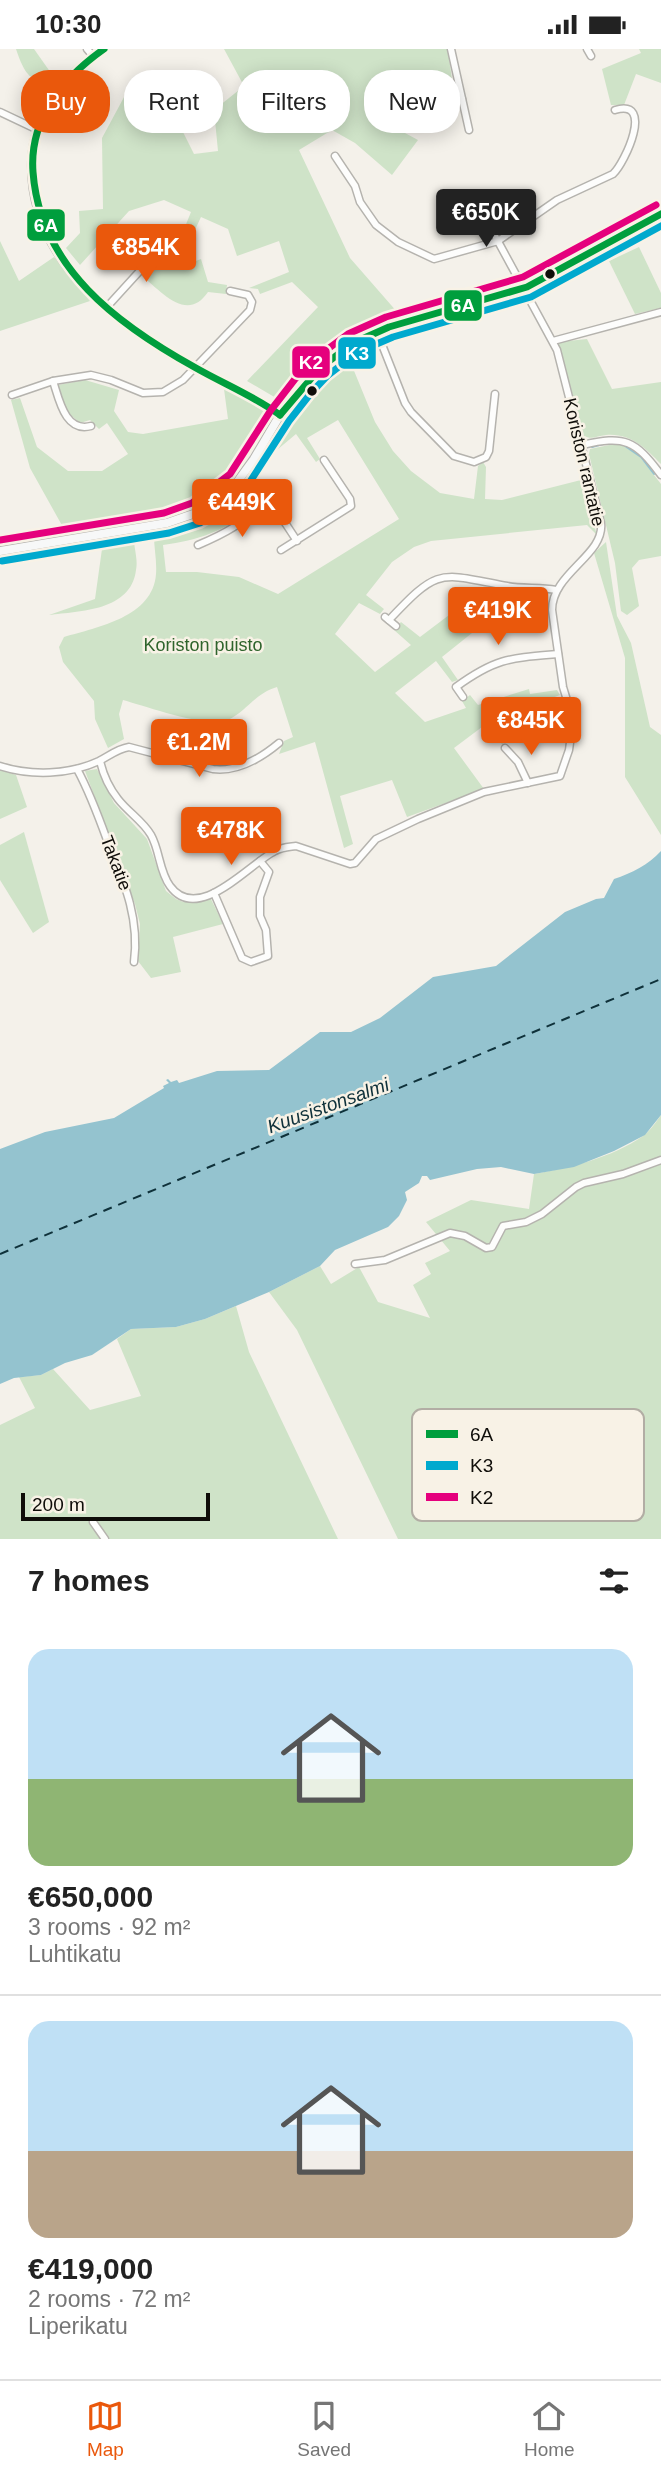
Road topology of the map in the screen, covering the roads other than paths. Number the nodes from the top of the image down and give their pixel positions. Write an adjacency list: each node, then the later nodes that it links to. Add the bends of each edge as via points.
1 (104, 49): 4 (street)
2 (451, 49): 7 (street)
3 (587, 49): 5 (street)
4 (90, 53): 6 (street)
5 (591, 56)
6 (75, 70)
7 (462, 99): 11 (street)
8 (615, 110): 16 (street, via 626,109 636,122 620,167 557,200)
9 (0, 112): 10 (street)
10 (21, 122)
11 (469, 129)
12 (37, 133): 20 (street, via 32,155 33,197 42,224 58,255)
13 (335, 156): 16 (street, via 370,218 409,248 438,259)
14 (480, 198): 16 (street, Koriston rantatie)
15 (661, 214): 18 (street)
16 (498, 241): 18 (street, Koriston rantatie)
17 (187, 254): 20 (street, via 172,249 157,252)
18 (521, 288): 22 (street); 23 (street, Koriston rantatie)
19 (230, 291): 24 (street, via 248,295 250,310)
20 (106, 308): 24 (street, via 142,337)
21 (661, 312): 23 (street)
22 (377, 331): 26 (street, via 407,407 459,459 474,462 486,457); 28 (street, via 320,368)
23 (553, 341): 30 (street, Koriston rantatie)
24 (196, 368): 25 (street, via 176,386 157,394 91,375); 28 (street)
25 (52, 381): 27 (street); 29 (street, via 70,422)
26 (495, 394)
27 (12, 395)
28 (280, 415): 33 (street)
29 (91, 426)
30 (582, 445): 32 (street, via 625,441 638,448); 39 (street, Koriston rantatie, via 602,530 597,543)
31 (324, 460): 35 (street, via 351,506)
32 (661, 475)
33 (235, 484): 34 (street); 38 (street, via 208,506 181,519)
34 (263, 502): 35 (street, via 283,518); 36 (street, via 229,531)
35 (298, 541): 37 (street)
36 (198, 545)
37 (281, 550)
38 (0, 551)
39 (556, 590): 40 (street, via 442,577 427,583 387,619); 41 (street, via 552,610)
40 (396, 626)
41 (558, 654): 42 (street, via 494,663 456,687); 48 (street, via 573,720 569,750 560,776)
42 (463, 697)
43 (279, 743): 45 (street, via 253,761 226,769 135,747 120,748)
44 (505, 748): 48 (street)
45 (100, 761): 47 (street); 50 (street, via 118,799 151,835 171,887 187,897)
46 (0, 766): 47 (street, via 21,772)
47 (77, 769): 51 (street, Takatie, via 132,905)
48 (528, 783): 49 (street, via 484,792 399,828 373,841 355,863 296,846)
49 (260, 861): 50 (street); 50 (street, via 269,872 260,897 268,956 251,962 242,958)
50 (214, 893)
51 (134, 962)
52 (661, 1160): 53 (street, via 576,1187 542,1214 503,1226 492,1247 450,1233 385,1260)
53 (355, 1263)
54 (93, 1522): 55 (street)
55 (105, 1539)

